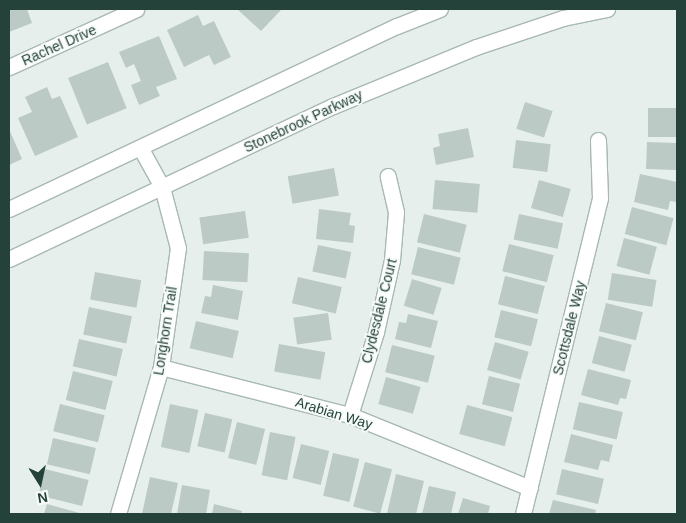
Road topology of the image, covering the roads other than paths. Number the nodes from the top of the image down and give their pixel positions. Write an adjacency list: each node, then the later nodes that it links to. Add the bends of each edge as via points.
1 (136, 9): 4 (street, Rachel Drive)
2 (440, 9): 6 (street, via 397,26)
3 (607, 9): 8 (street, Stonebrook Parkway, via 563,18 476,47 333,106)
4 (9, 68)
5 (598, 140): 13 (street, Scottsdale Way, via 600,198)
6 (141, 149): 8 (street, Longhorn Trail); 9 (street)
7 (388, 176): 12 (street, Clydesdale Court, via 396,212 392,260 376,332)
8 (162, 187): 10 (street, Stonebrook Parkway); 11 (street, Longhorn Trail, via 178,248)
9 (9, 209)
10 (9, 259)
11 (161, 368): 12 (street, Arabian Way); 14 (street, Longhorn Trail)
12 (350, 415): 13 (street, Arabian Way)
13 (530, 488): 15 (street, Scottsdale Way)
14 (118, 514)
15 (523, 514)

